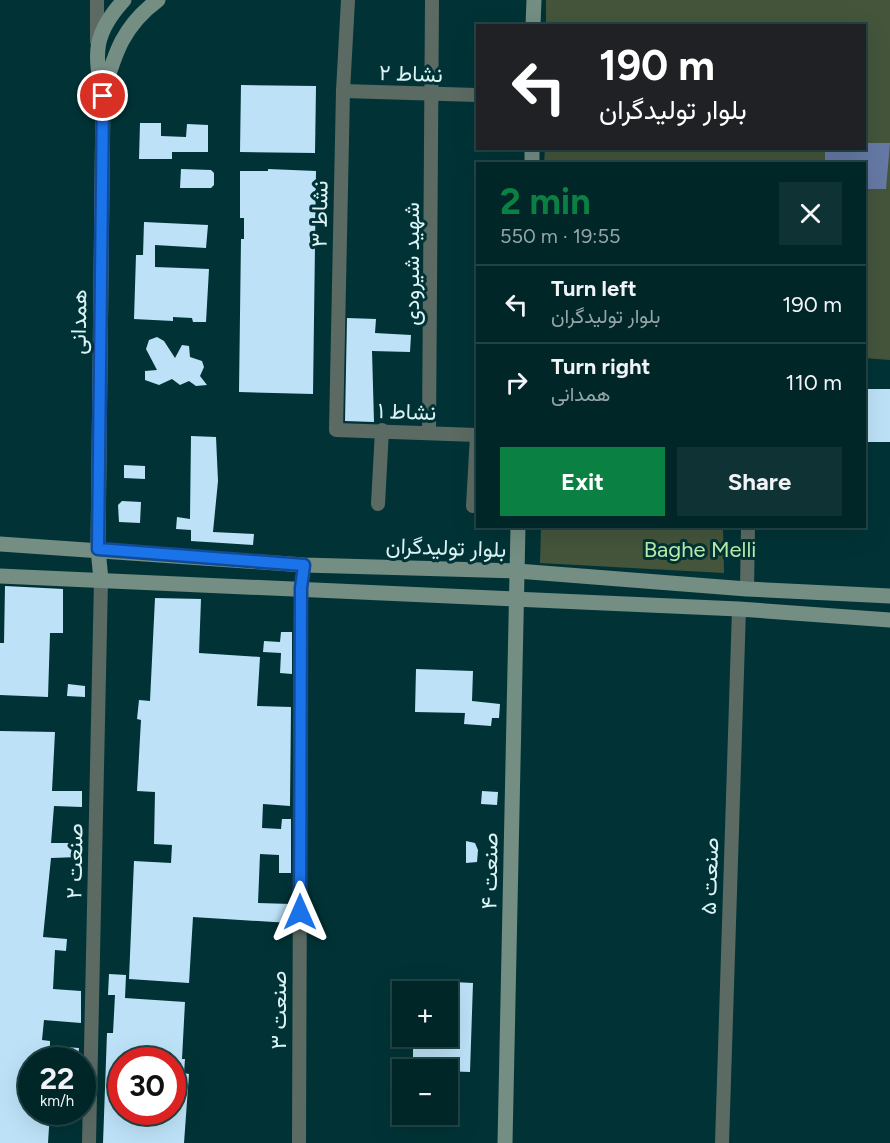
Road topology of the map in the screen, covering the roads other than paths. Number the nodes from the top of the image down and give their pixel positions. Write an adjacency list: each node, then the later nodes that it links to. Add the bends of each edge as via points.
1 (97, 0): 8 (street)
2 (124, 0): 8 (main road)
3 (158, 0): 12 (main road, via 140,13 124,34)
4 (348, 0): 9 (street, نشاط ۳)
5 (432, 0): 10 (street, شهید شیرودی)
6 (534, 0): 7 (main road)
7 (534, 24)
8 (98, 41): 12 (main road)
9 (343, 92): 10 (street, نشاط ۲); 13 (street, نشاط ۳)
10 (432, 95): 11 (street, نشاط ۲); 15 (street, شهید شیرودی)
11 (476, 95)
12 (103, 96): 23 (main road, همدانی)
13 (336, 430): 14 (street, نشاط ۱)
14 (382, 430): 15 (street, نشاط ۱); 18 (street)
15 (429, 432): 16 (street, نشاط ۱)
16 (476, 435)
17 (476, 453): 19 (street)
18 (378, 504)
19 (473, 507)
20 (518, 528): 25 (main road, صنعت ۴)
21 (748, 528): 29 (street)
22 (0, 544): 23 (main road, بلوار تولیدگران)
23 (98, 549): 24 (main road, بلوار تولیدگران); 27 (main road, همدانی)
24 (304, 565): 25 (main road, بلوار تولیدگران); 28 (main road)
25 (517, 572): 29 (main road, بلوار تولیدگران); 31 (main road, صنعت ۴)
26 (0, 576): 27 (main road)
27 (101, 580): 28 (main road); 34 (street, صنعت ۲)
28 (301, 588): 31 (main road); 35 (street, صنعت ۳)
29 (747, 589): 30 (main road, بلوار تولیدگران)
30 (890, 597)
31 (518, 600): 32 (main road); 36 (main road, صنعت ۴)
32 (739, 609): 33 (main road); 37 (street, صنعت ۵)
33 (890, 620)
34 (89, 1143)
35 (299, 1143)
36 (505, 1143)
37 (722, 1143)

